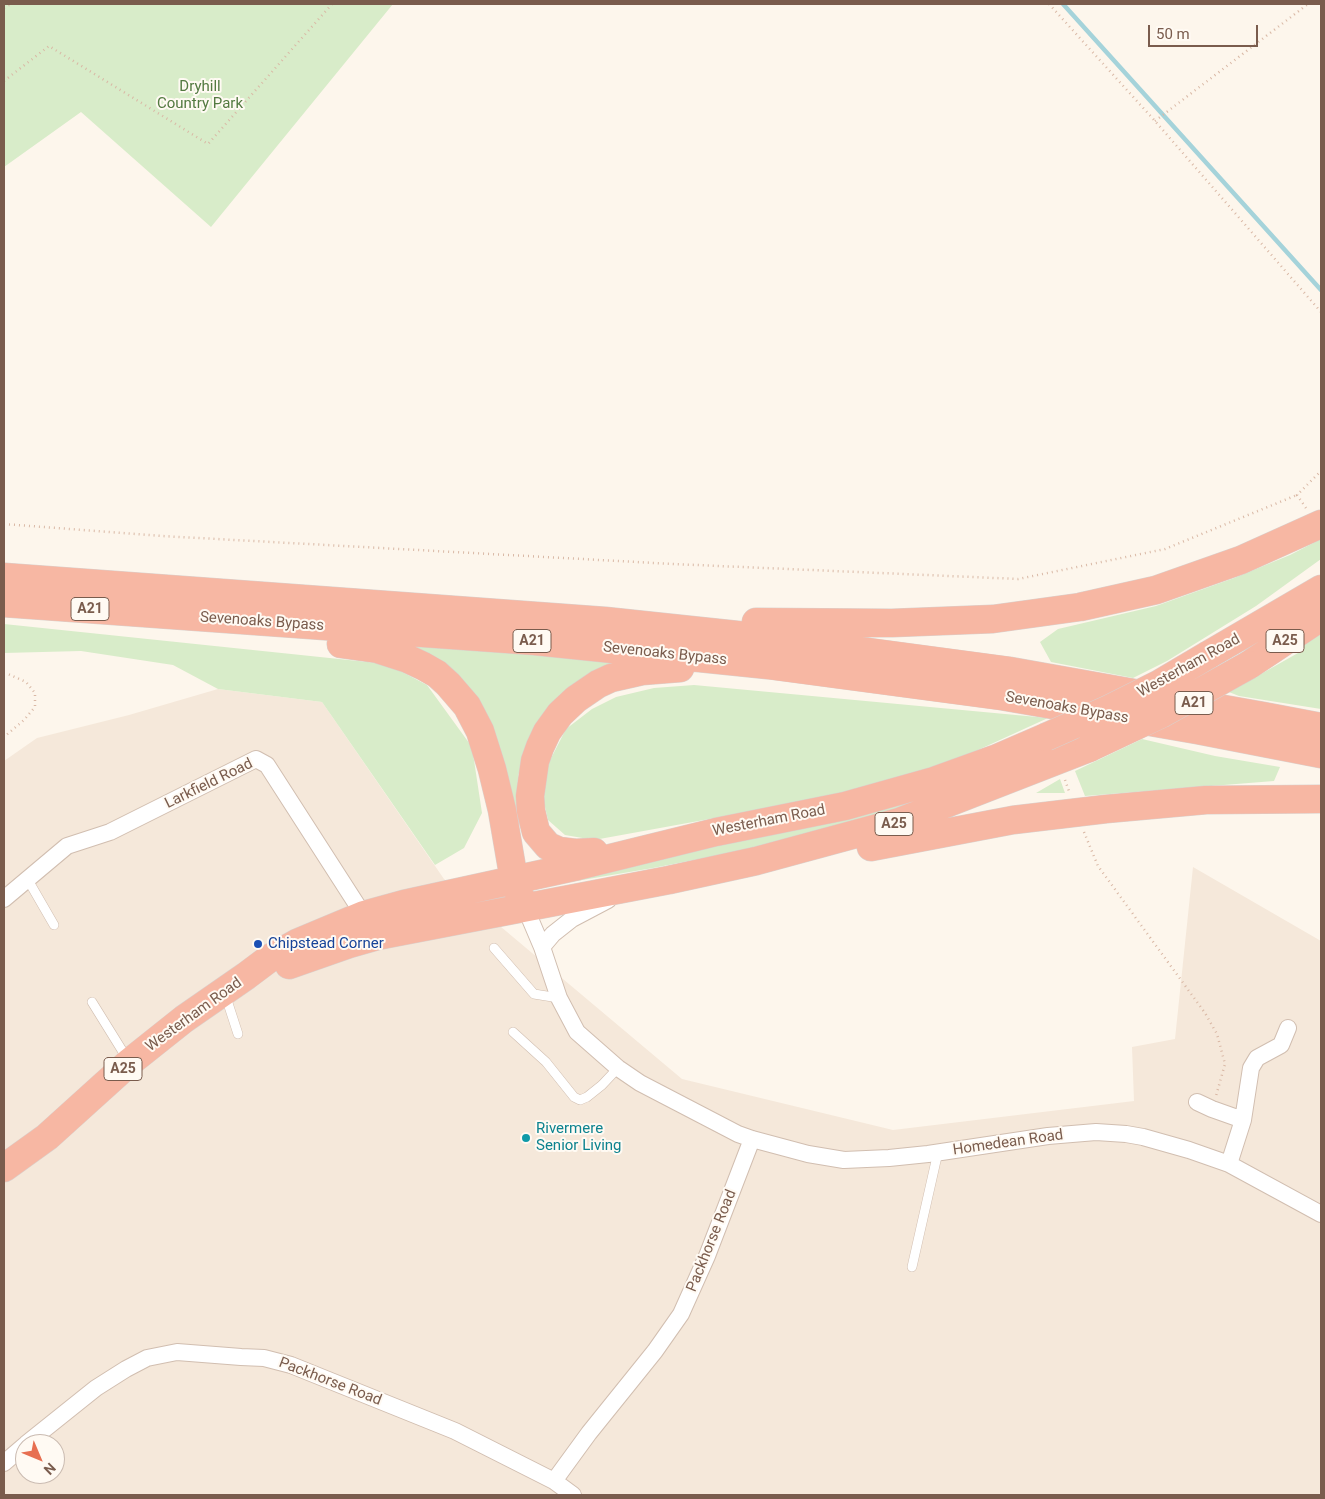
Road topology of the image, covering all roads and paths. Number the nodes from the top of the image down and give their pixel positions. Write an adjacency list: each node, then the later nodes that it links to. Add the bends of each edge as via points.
1 (11, 4): 5 (path)
2 (332, 4): 6 (path, via 208,144 50,46)
3 (1050, 4): 7 (path)
4 (1308, 4): 7 (path)
5 (4, 8)
6 (4, 81)
7 (1155, 121): 8 (path)
8 (1321, 312)
9 (1321, 471): 10 (path)
10 (1297, 495): 11 (path, via 1165,549 1018,579 653,563 162,536); 12 (path)
11 (4, 524)
12 (1320, 524): 18 (highway, via 1241,560 1156,590 993,619 892,623)
13 (4, 577): 18 (highway, Sevenoaks Bypass / A21)
14 (1321, 589): 23 (highway, Westerham Road / A25, bridge, via 1159,684 1109,709)
15 (4, 603): 16 (highway, Sevenoaks Bypass / A21)
16 (177, 616): 20 (highway, Sevenoaks Bypass / A21, via 592,646); 30 (highway, via 249,634 377,649 408,659 436,674 459,695 480,731 497,790)
17 (1321, 616): 23 (highway, Westerham Road / A25, bridge, via 1249,665 1161,714 1089,748)
18 (604, 621): 21 (highway, Sevenoaks Bypass / A21, via 765,638 1001,670)
19 (4, 674): 22 (path, via 26,682 35,693 35,707)
20 (886, 680): 24 (highway, Sevenoaks Bypass / A21, via 1059,706); 27 (highway, via 666,668 611,678 587,690 560,714 540,746 532,779 533,823 548,846 559,851 575,854)
21 (1321, 728)
22 (4, 737)
23 (1051, 750): 26 (path); 27 (highway, Westerham Road / A25, via 995,759 934,781 845,806); 28 (highway, Westerham Road / A25, via 899,822)
24 (1321, 754)
25 (1321, 799): 26 (highway, via 1206,800)
26 (1077, 812): 28 (highway, via 1013,820 822,856); 46 (path, via 1098,866 1217,1034 1225,1064)
27 (638, 850): 30 (highway, Westerham Road / A25)
28 (756, 861): 31 (highway, Westerham Road / A25)
29 (28, 880): 32 (street, Larkfield Road); 34 (lane); 35 (street, Larkfield Road, via 67,846 110,832 256,759 267,765)
30 (514, 880): 33 (highway); 35 (highway, Westerham Road / A25, via 404,904)
31 (634, 887): 33 (highway, Westerham Road / A25); 36 (street, via 572,919)
32 (4, 899)
33 (525, 907): 35 (highway, Westerham Road / A25, via 458,922); 36 (street)
34 (54, 925)
35 (370, 926): 38 (highway, Westerham Road / A25, via 297,943 270,958)
36 (542, 947): 39 (street)
37 (494, 948): 39 (lane, via 534,994)
38 (224, 992): 43 (lane); 44 (highway, Westerham Road / A25)
39 (559, 998): 45 (street, via 577,1032)
40 (92, 1002): 44 (lane)
41 (1288, 1028): 47 (street, via 1281,1045 1257,1058 1250,1068)
42 (513, 1032): 45 (lane, via 580,1100 602,1085)
43 (238, 1034)
44 (130, 1062): 51 (highway, Westerham Road / A25, via 47,1137)
45 (618, 1068): 48 (street, Homedean Road, via 640,1083)
46 (1204, 1105): 47 (street)
47 (1243, 1120): 50 (street)
48 (752, 1139): 49 (street, Homedean Road, via 844,1160); 57 (street, Packhorse Road, via 681,1314)
49 (938, 1152): 50 (street, Homedean Road, via 1096,1132 1143,1137); 53 (lane)
50 (1229, 1164): 52 (street, Homedean Road)
51 (4, 1168)
52 (1321, 1214)
53 (912, 1267)
54 (40, 1434): 57 (street, Packhorse Road, via 96,1388 147,1358 177,1352 264,1358 316,1374 454,1431)
55 (15, 1454): 56 (street, Packhorse Road)
56 (4, 1463)
57 (554, 1481): 58 (street, Packhorse Road)
58 (573, 1495)

